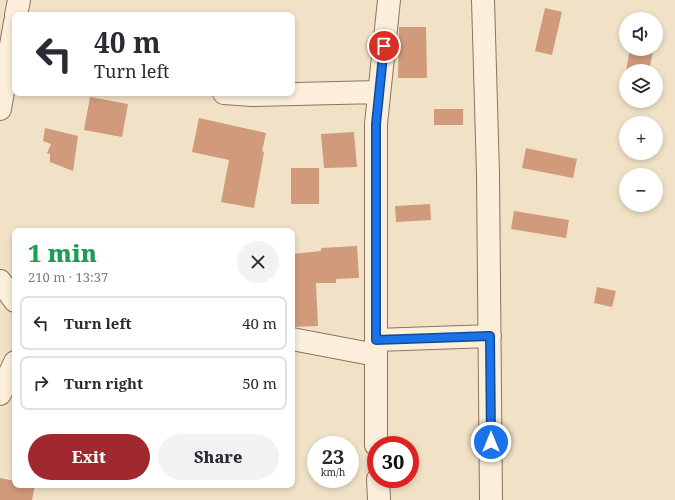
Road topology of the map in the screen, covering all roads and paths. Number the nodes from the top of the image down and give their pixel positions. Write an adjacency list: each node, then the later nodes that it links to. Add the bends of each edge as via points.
1 (19, 0): 4 (street)
2 (389, 0): 6 (street)
3 (483, 0): 9 (street)
4 (17, 12)
5 (12, 58): 8 (street)
6 (379, 92): 7 (street); 11 (street, via 376,124)
7 (295, 94)
8 (0, 109)
9 (490, 336): 11 (street); 17 (street)
10 (295, 339): 11 (street)
11 (376, 347): 14 (street)
12 (12, 368): 13 (street)
13 (2, 388)
14 (376, 436)
15 (378, 488): 16 (street)
16 (379, 500)
17 (491, 500)

